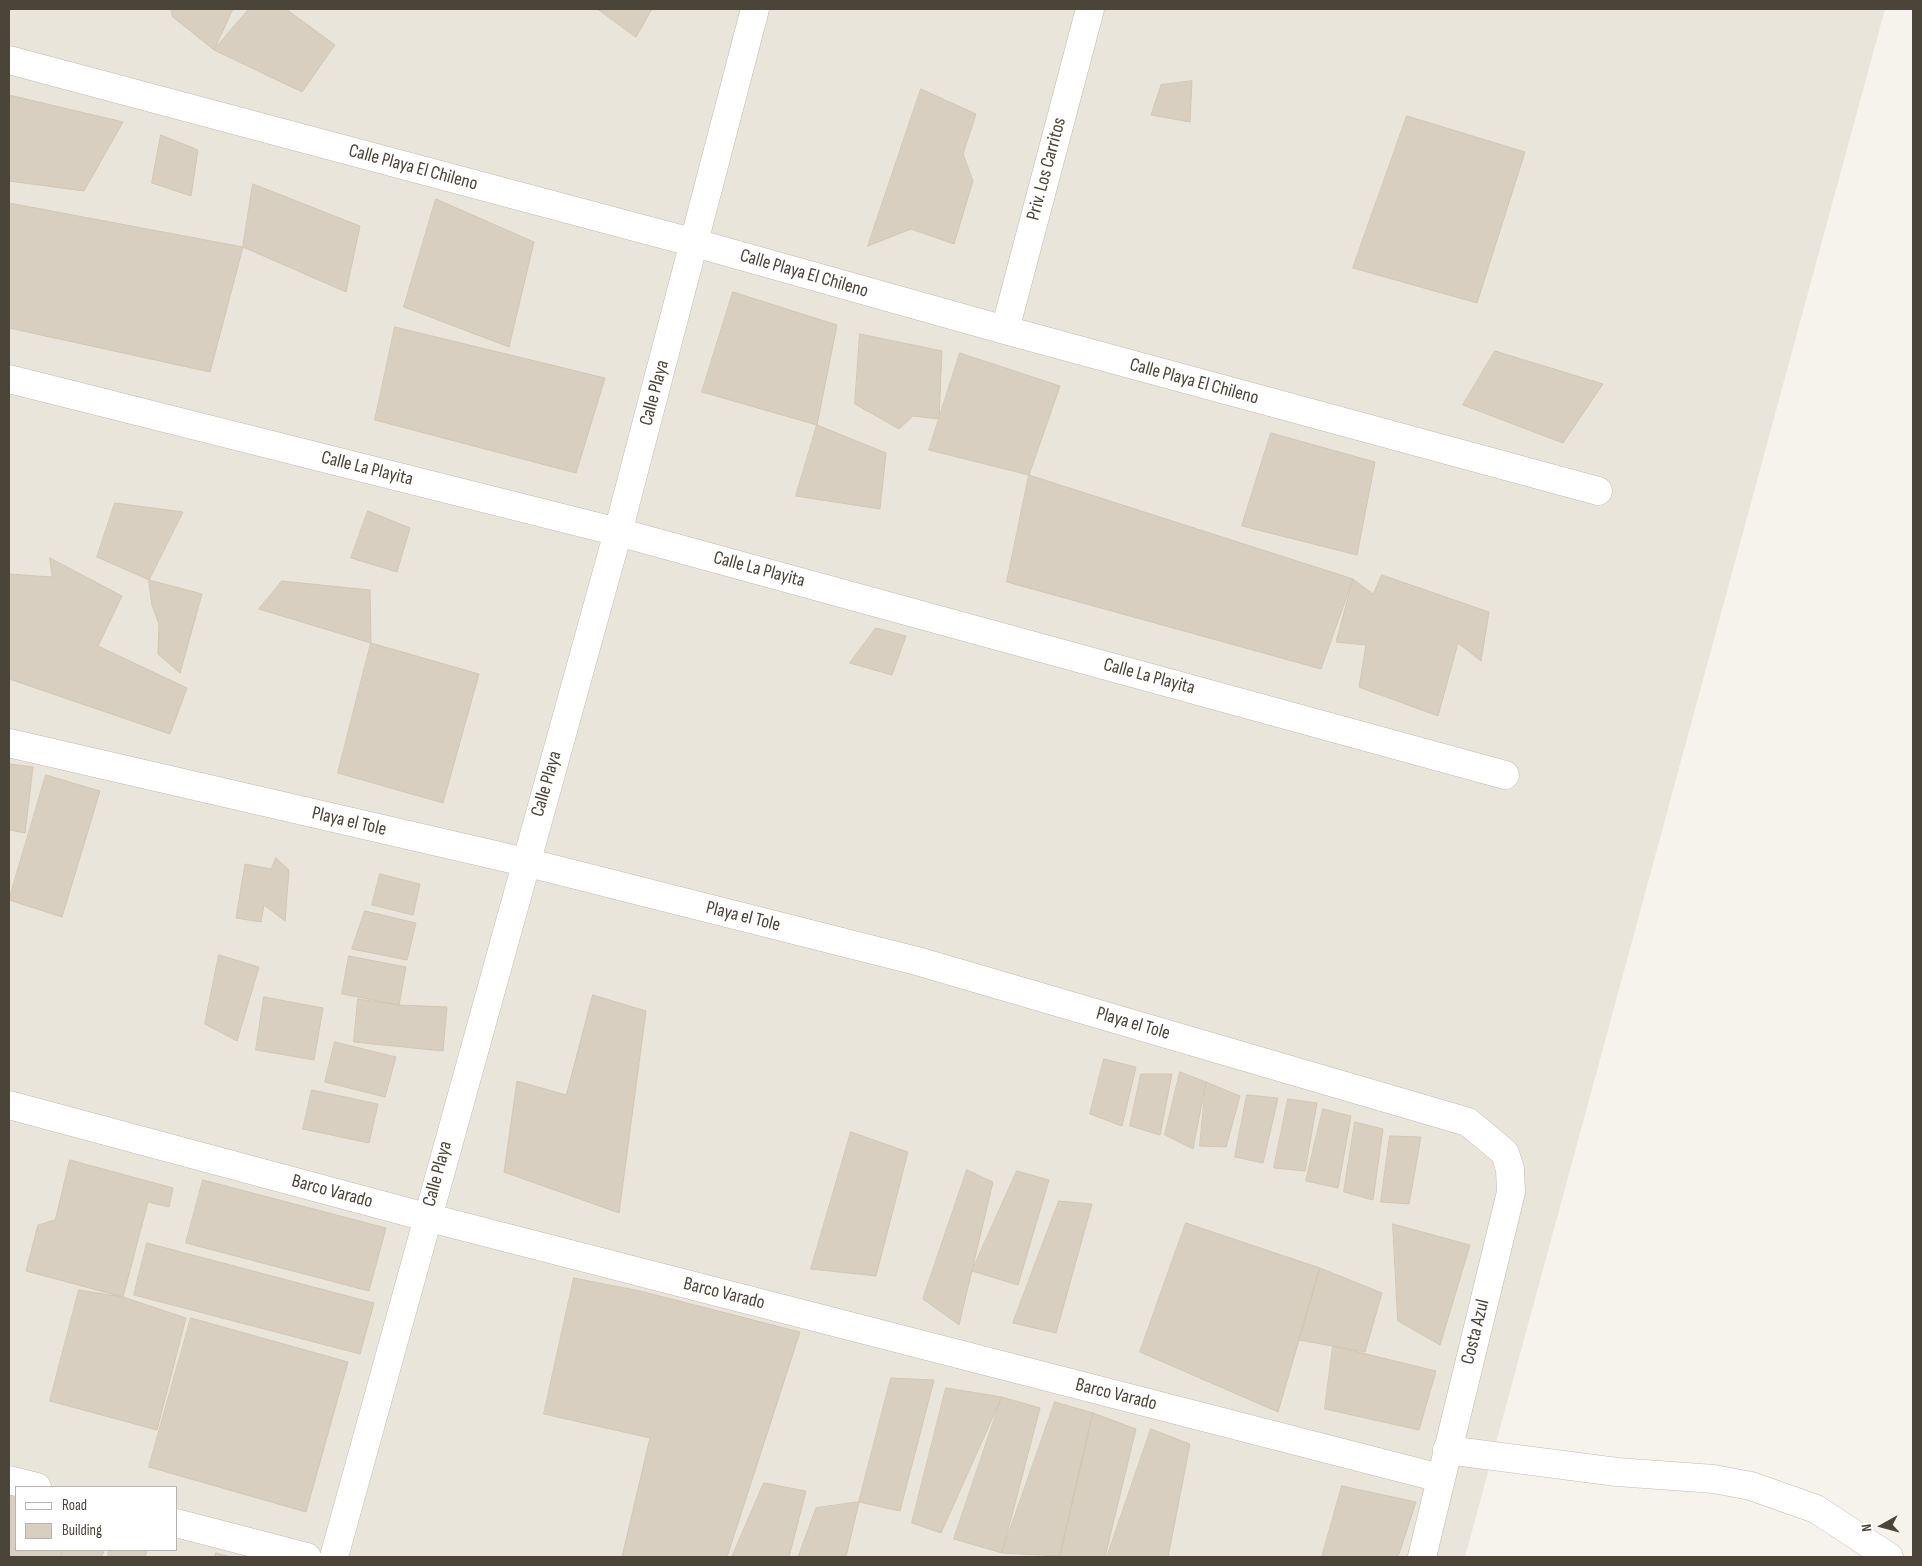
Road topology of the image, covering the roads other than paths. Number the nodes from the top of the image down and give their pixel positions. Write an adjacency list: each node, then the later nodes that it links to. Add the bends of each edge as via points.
1 (755, 9): 4 (street, Calle Playa)
2 (1090, 9): 5 (street, Priv. Los Carritos)
3 (9, 60): 4 (street, Calle Playa El Chileno)
4 (695, 243): 5 (street, Calle Playa El Chileno); 8 (street, Calle Playa)
5 (1005, 330): 7 (street, Calle Playa El Chileno)
6 (9, 380): 8 (street, Calle La Playita)
7 (1598, 491)
8 (618, 532): 10 (street, Calle La Playita); 11 (street, Calle Playa)
9 (9, 743): 11 (street, Playa el Tole)
10 (1505, 775)
11 (524, 862): 13 (street, Playa el Tole, via 917,961); 14 (street, Calle Playa)
12 (9, 1105): 14 (street, Barco Varado)
13 (1468, 1122): 15 (street, Costa Azul, via 1505,1153 1510,1169 1511,1192)
14 (426, 1217): 16 (street, Barco Varado); 21 (street, Calle Playa)
15 (1447, 1450): 16 (street, Costa Azul); 23 (street, via 1616,1472 1714,1479 1751,1486 1816,1509)
16 (1440, 1478): 22 (street, Costa Azul)
17 (9, 1480): 18 (street)
18 (33, 1486)
19 (178, 1524): 20 (street)
20 (307, 1557)
21 (334, 1557)
22 (1422, 1557)
23 (1889, 1557)

